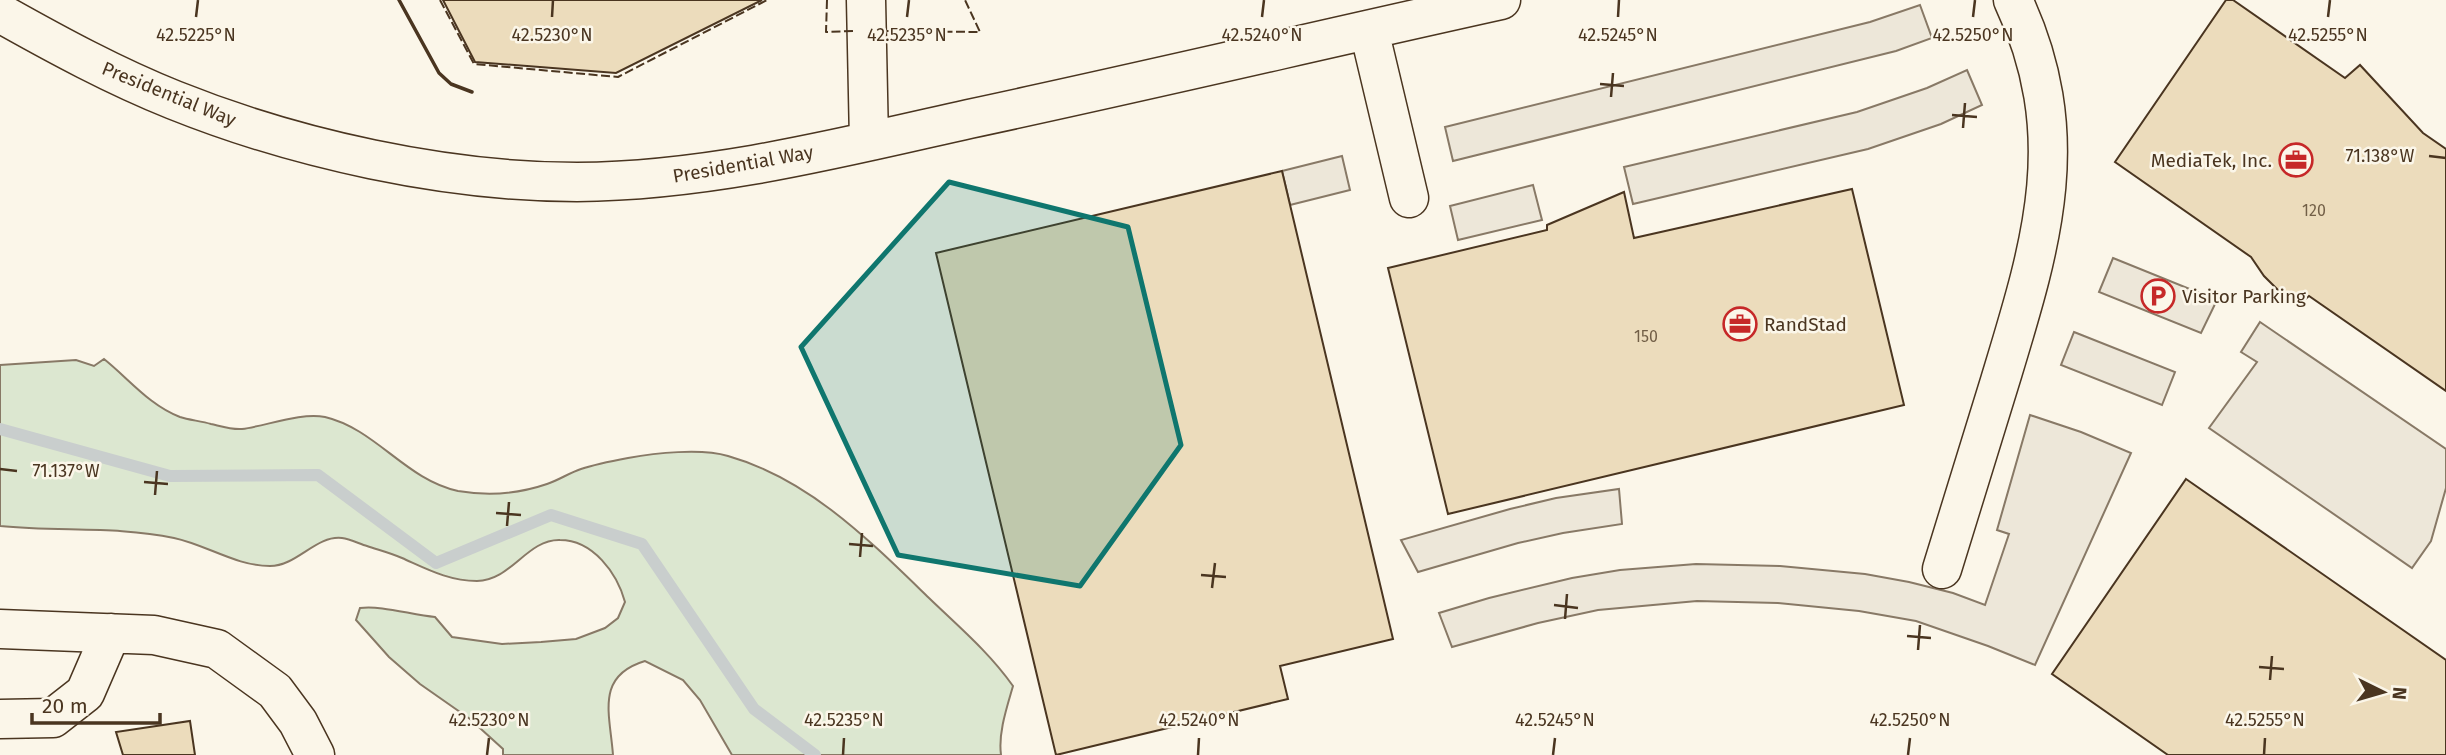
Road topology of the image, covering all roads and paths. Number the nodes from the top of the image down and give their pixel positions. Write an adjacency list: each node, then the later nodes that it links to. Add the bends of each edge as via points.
1 (866, 0): 6 (street)
2 (1502, 0): 5 (street, Presidential Way)
3 (2013, 0): 8 (street, via 2028,32 2044,90 2048,182 2028,289)
4 (0, 13): 6 (street, Presidential Way, via 96,65 174,100 266,132 442,171 562,181 636,180 722,170)
5 (1369, 30): 6 (street, Presidential Way); 7 (street)
6 (869, 141)
7 (1409, 198)
8 (1942, 569)
9 (0, 629): 10 (street)
10 (111, 633): 11 (street, via 85,693 53,718); 12 (street, via 154,635 217,649 275,691)
11 (0, 719)
12 (315, 755)

